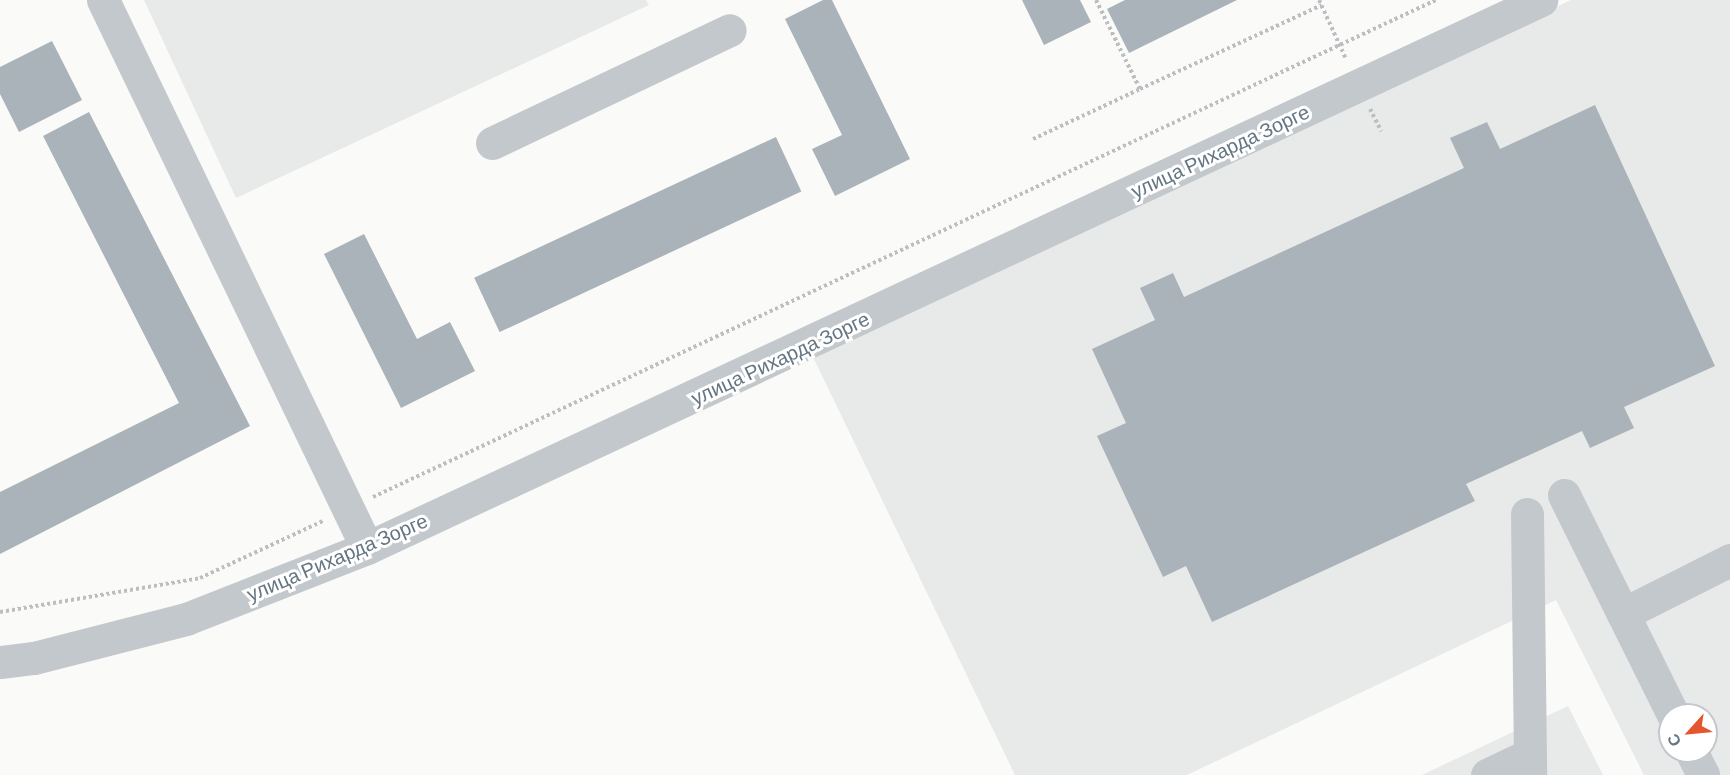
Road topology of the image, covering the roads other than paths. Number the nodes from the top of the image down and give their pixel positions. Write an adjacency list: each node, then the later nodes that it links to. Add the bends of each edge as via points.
1 (103, 0): 7 (street)
2 (1541, 0): 7 (street, улица Рихарда Зорге)
3 (730, 30): 4 (street)
4 (492, 142)
5 (1564, 495): 9 (street)
6 (1527, 514): 12 (street)
7 (367, 548): 10 (street, улица Рихарда Зорге, via 186,619 34,658)
8 (1730, 560): 9 (street)
9 (1623, 614): 11 (street)
10 (0, 662)
11 (1667, 703)
12 (1529, 765): 13 (street)
13 (1488, 775)

